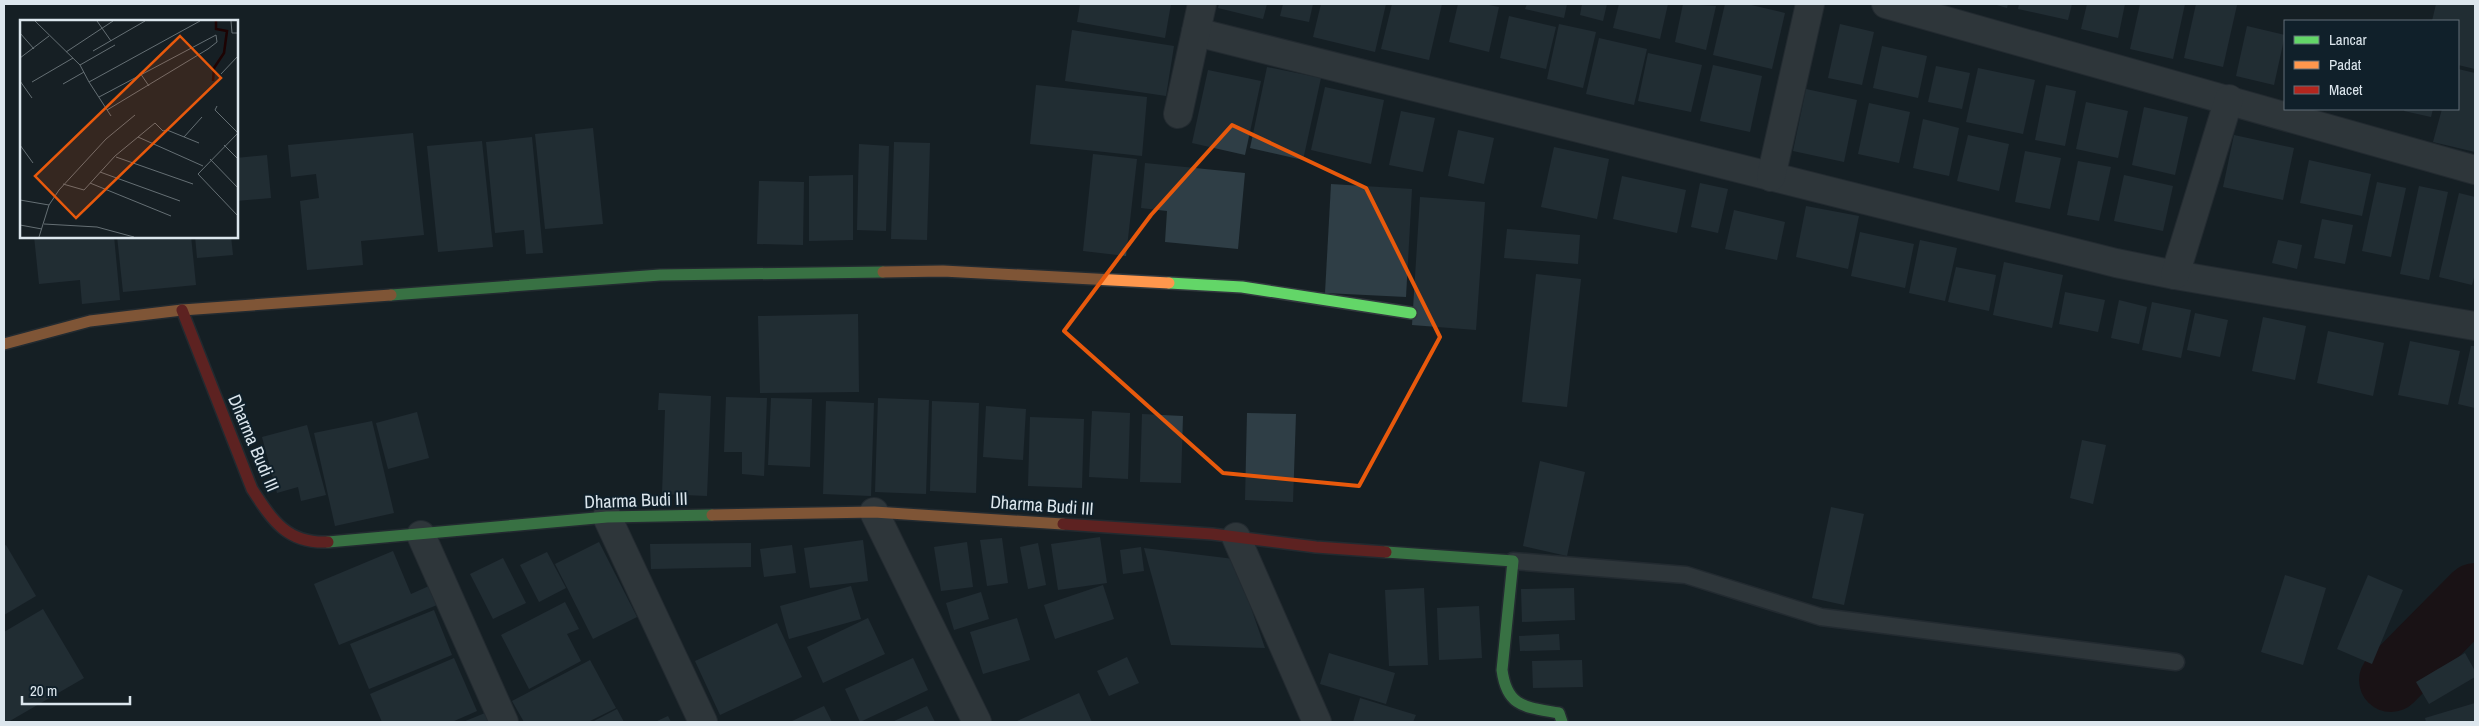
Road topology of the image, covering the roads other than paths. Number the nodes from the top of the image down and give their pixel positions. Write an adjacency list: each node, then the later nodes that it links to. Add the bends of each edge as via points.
1 (1202, 4): 4 (street)
2 (1810, 4): 8 (street)
3 (1886, 4): 5 (street)
4 (1196, 32): 6 (street); 8 (street)
5 (2229, 99): 7 (street); 9 (street)
6 (1178, 114)
7 (2475, 170)
8 (1772, 177): 9 (street)
9 (2175, 275): 12 (street)
10 (182, 310): 11 (street, via 660,275 943,270 1242,287); 13 (street, via 90,322); 16 (street, Dharma Budi III, via 252,489 288,534 325,542)
11 (1411, 313)
12 (2475, 326)
13 (4, 344)
14 (874, 512): 15 (street, Dharma Budi III); 17 (street, Dharma Budi III); 22 (street)
15 (607, 517): 16 (street, Dharma Budi III); 21 (street)
16 (421, 535): 20 (street)
17 (1236, 537): 18 (street, Dharma Budi III, via 1316,547); 23 (street)
18 (1513, 561): 19 (lane, via 1686,575 1821,617); 24 (street, via 1502,670 1504,684 1510,697 1522,705 1559,713)
19 (2176, 662)
20 (504, 722)
21 (703, 722)
22 (977, 722)
23 (1317, 722)
24 (1562, 722)

